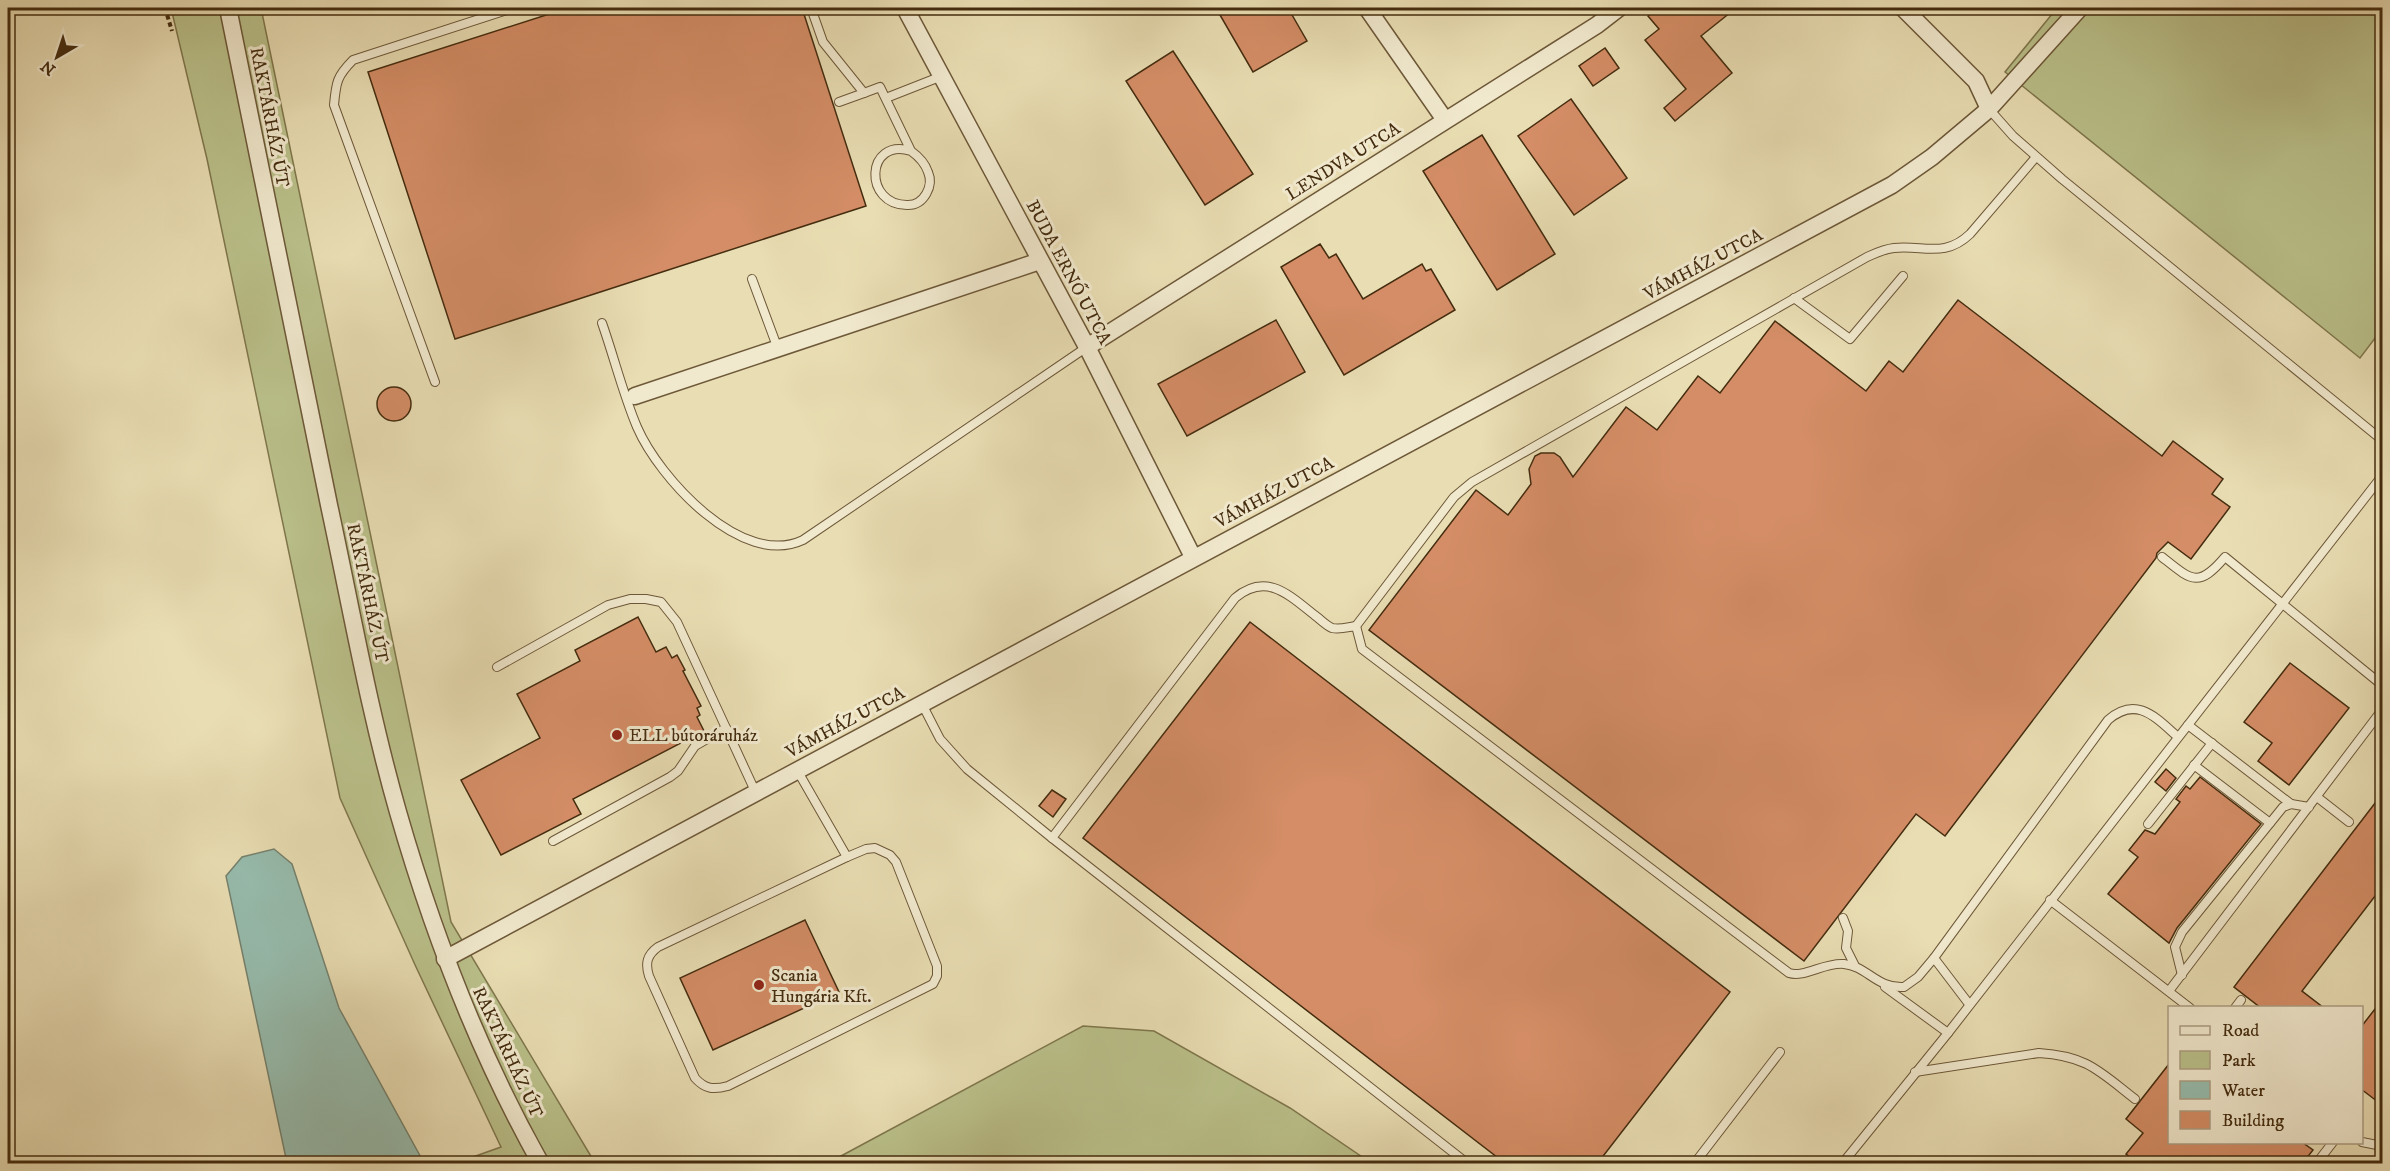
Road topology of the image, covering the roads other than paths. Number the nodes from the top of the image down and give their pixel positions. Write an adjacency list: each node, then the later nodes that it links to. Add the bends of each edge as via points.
1 (228, 8): 54 (street, RAKTÁRHÁZ ÚT, via 362,662 397,809)
2 (513, 8): 24 (lane, via 353,60 339,74 335,86 334,105)
3 (811, 8): 10 (lane, via 823,42)
4 (905, 8): 9 (street, BUDA ERNŐ UTCA)
5 (1367, 8): 14 (street)
6 (1619, 8): 14 (street, LENDVA UTCA)
7 (1903, 8): 13 (street, via 1976,81)
8 (2080, 8): 13 (street, VÁMHÁZ UTCA)
9 (942, 76): 11 (lane); 17 (street, BUDA ERNŐ UTCA)
10 (864, 93): 11 (lane, via 880,87); 12 (lane)
11 (886, 98): 15 (lane)
12 (839, 102)
13 (1989, 109): 16 (lane); 28 (street, VÁMHÁZ UTCA, via 1893,185)
14 (1445, 120): 22 (street, LENDVA UTCA)
15 (911, 151): 15 (lane, via 925,165 930,180 926,196 905,206 880,191 874,174 889,150)
16 (2036, 156): 20 (lane, via 1958,244 1933,250 1883,250); 26 (lane)
17 (1040, 261): 22 (street, BUDA ERNŐ UTCA); 23 (street)
18 (1903, 276): 20 (lane, via 1850,339)
19 (752, 279): 23 (lane)
20 (1794, 298): 31 (lane, via 1461,489)
21 (602, 323): 22 (lane, via 637,428 668,474 698,507 729,529 748,540 783,546 803,540)
22 (1087, 347): 28 (street, BUDA ERNŐ UTCA)
23 (778, 349): 25 (street)
24 (435, 382)
25 (635, 396)
26 (2382, 440)
27 (2382, 476): 30 (lane)
28 (1193, 557): 34 (street, VÁMHÁZ UTCA)
29 (2162, 557): 30 (lane, via 2185,576 2201,578 2225,557)
30 (2282, 605): 33 (lane); 36 (lane)
31 (1356, 626): 49 (lane, via 1330,627 1274,588 1256,586 1243,591); 56 (lane, via 1362,649 1790,973 1796,976 1832,963)
32 (497, 668): 37 (lane, via 608,605 630,599 661,602 686,639)
33 (2382, 685)
34 (922, 704): 41 (street, VÁMHÁZ UTCA); 49 (lane, via 948,750)
35 (2382, 710): 43 (lane)
36 (2188, 725): 38 (lane); 39 (lane)
37 (726, 728): 42 (lane); 50 (lane, via 695,746 670,777)
38 (2178, 737): 52 (lane); 55 (lane, via 2141,709 2121,711 2108,720)
39 (2212, 743): 40 (lane); 44 (lane)
40 (2194, 765): 47 (lane); 48 (lane)
41 (797, 770): 42 (street, VÁMHÁZ UTCA); 51 (lane)
42 (755, 791): 54 (street, VÁMHÁZ UTCA)
43 (2317, 796): 45 (lane); 46 (lane)
44 (2291, 804): 45 (lane); 47 (lane, via 2283,807)
45 (2309, 807): 57 (lane)
46 (2349, 822)
47 (2270, 823): 57 (lane, via 2177,940)
48 (2148, 824)
49 (1052, 838): 72 (lane)
50 (553, 842)
51 (847, 857): 51 (lane, via 875,848 896,862 937,966 933,984 728,1086 710,1089 702,1085 695,1078 646,960 658,947)
52 (2050, 900): 59 (lane); 61 (lane)
53 (1843, 918): 56 (lane, via 1848,930 1846,948)
54 (446, 958): 71 (street, RAKTÁRHÁZ ÚT, via 465,1011)
55 (1934, 958): 58 (lane, via 1904,987); 61 (lane)
56 (1855, 966): 58 (lane)
57 (2182, 975): 59 (lane)
58 (1882, 984): 64 (lane)
59 (2169, 991): 62 (lane)
60 (2241, 1000): 63 (lane)
61 (1969, 1004): 64 (lane)
62 (2188, 1006)
63 (2236, 1006)
64 (1948, 1033): 66 (lane)
65 (1780, 1052): 73 (lane)
66 (1916, 1072): 67 (lane, via 2039,1053 2059,1054 2095,1067); 74 (lane)
67 (2135, 1099)
68 (2363, 1142): 70 (lane)
69 (2332, 1144): 75 (lane)
70 (2382, 1146)
71 (541, 1164)
72 (1468, 1164)
73 (1694, 1164)
74 (1842, 1164)
75 (2316, 1164)

